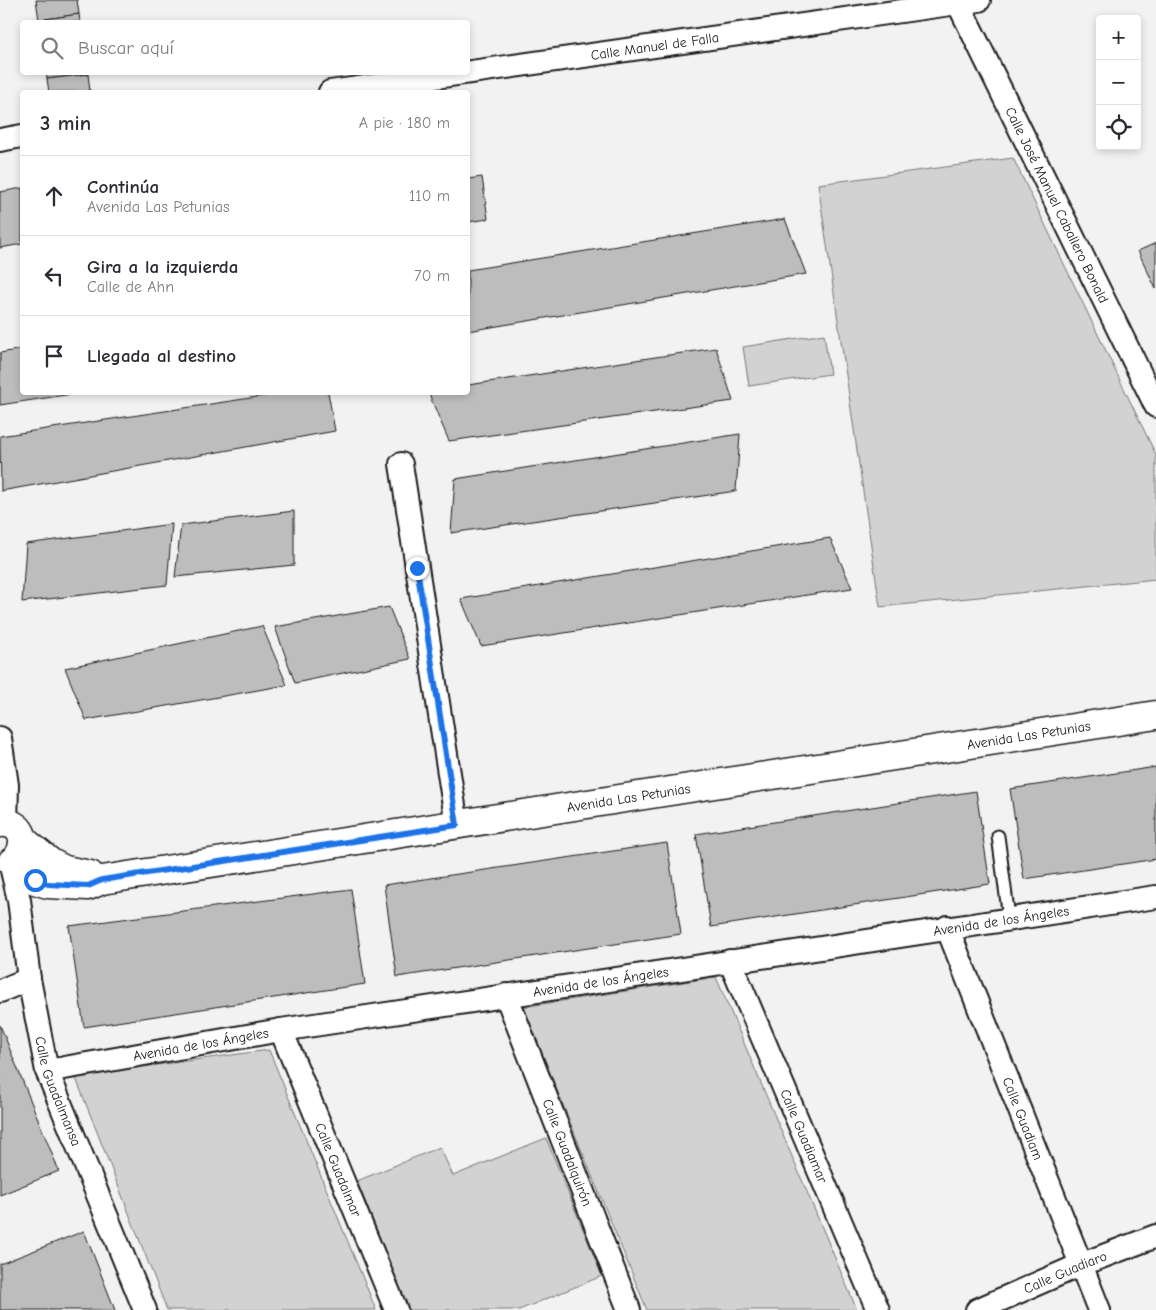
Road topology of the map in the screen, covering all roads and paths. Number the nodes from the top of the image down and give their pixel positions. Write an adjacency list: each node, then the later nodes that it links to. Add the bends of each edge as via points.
1 (968, 2): 2 (street, Calle Manuel de Falla); 7 (street, Calle José Manuel Caballero Bonald)
2 (470, 72)
3 (451, 75): 4 (street, Calle Manuel de Falla)
4 (344, 90)
5 (20, 136): 6 (street)
6 (0, 140)
7 (1156, 406)
8 (401, 464): 11 (street)
9 (1156, 715): 11 (street, Avenida Las Petunias)
10 (0, 738): 13 (street, Calle Guadalmansa, via 7,785)
11 (457, 825): 13 (street, Avenida Las Petunias, via 102,880 88,886 48,884 35,880)
12 (998, 836): 15 (lane)
13 (9, 846): 18 (street, Calle Guadalmansa)
14 (1156, 896): 15 (street, Avenida de los Ángeles)
15 (1009, 918): 16 (street, Avenida de los Ángeles)
16 (947, 927): 17 (street, Avenida de los Ángeles); 24 (street, Calle Guadiam)
17 (730, 961): 20 (street, Avenida de los Ángeles); 28 (street, Calle Guadiamar)
18 (29, 979): 19 (street); 22 (street, Calle Guadalmansa)
19 (0, 991)
20 (506, 995): 21 (street, Avenida de los Ángeles); 27 (street, Calle Guadalquirón)
21 (281, 1030): 22 (street, Avenida de los Ángeles); 26 (street, Calle Guadalmar)
22 (47, 1070): 25 (street, Calle Guadalmansa)
23 (1156, 1236): 24 (street, Calle Guadiaro)
24 (1080, 1265): 29 (street, Calle Guadiaro); 30 (street, Calle Guadiam)
25 (145, 1310)
26 (396, 1310)
27 (629, 1310)
28 (878, 1310)
29 (977, 1310)
30 (1099, 1310)

